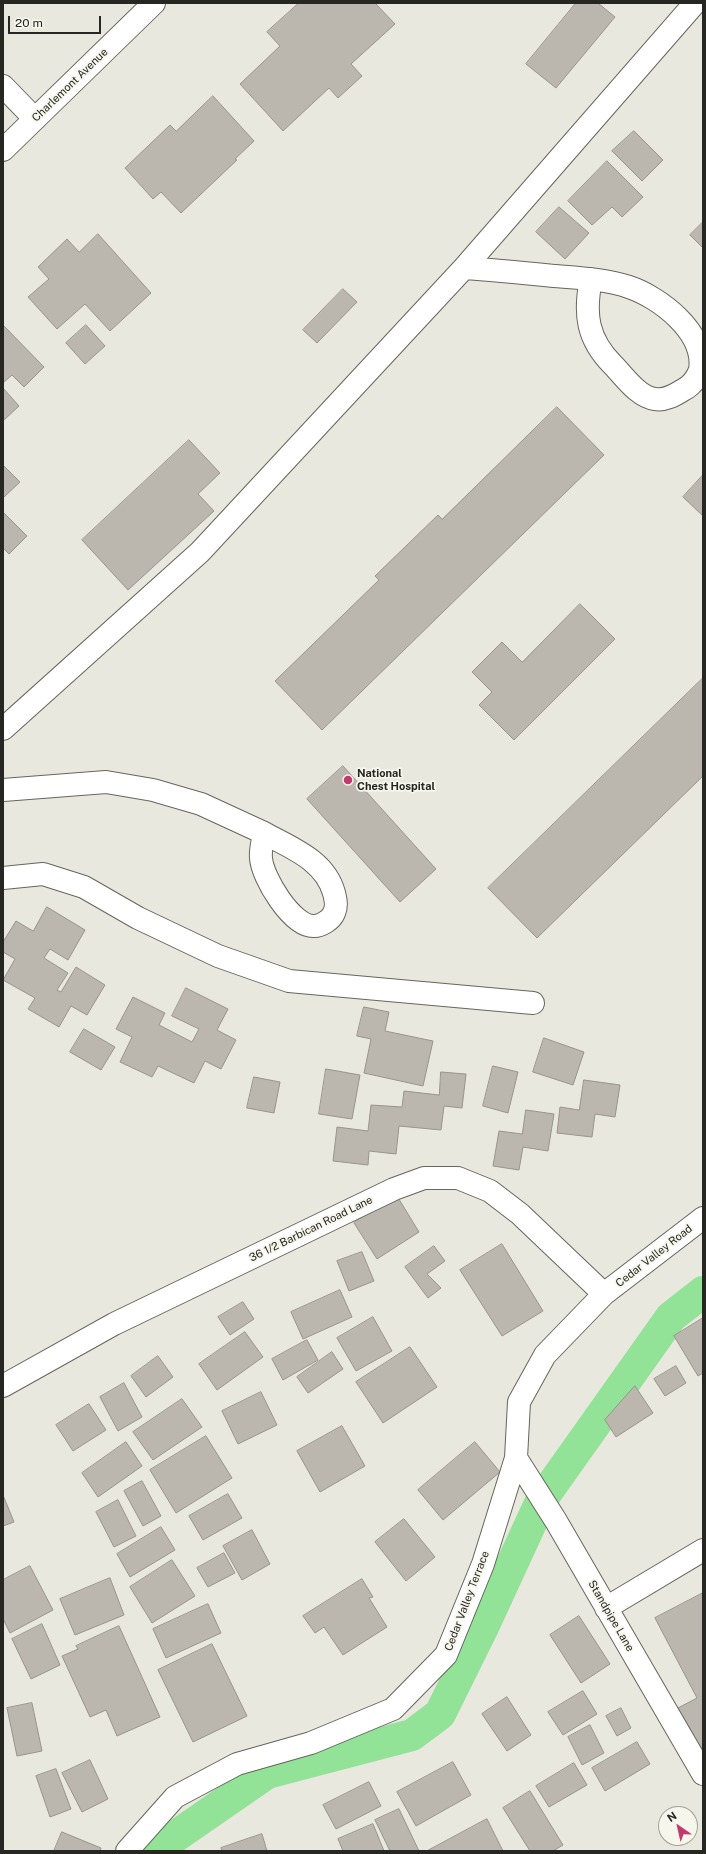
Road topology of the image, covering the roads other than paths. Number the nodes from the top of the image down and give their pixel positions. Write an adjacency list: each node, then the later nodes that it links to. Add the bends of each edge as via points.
1 (154, 3): 4 (street, Charlemont Avenue)
2 (694, 3): 6 (street)
3 (3, 86): 4 (street)
4 (36, 119): 5 (street, Charlemont Avenue)
5 (3, 150)
6 (464, 268): 7 (street); 8 (street, via 200,552)
7 (591, 279): 7 (street, via 630,287 662,302 686,320 703,351 703,364 697,378 685,389 668,398 654,399 642,394 629,382 597,345 588,322 586,301)
8 (3, 729)
9 (3, 790): 10 (street, via 106,782 153,790 201,804)
10 (264, 834)
11 (3, 878): 12 (street, via 43,874 84,887 138,918 218,956 289,981)
12 (533, 1003)
13 (703, 1218): 14 (street, Cedar Valley Road)
14 (604, 1294): 15 (street, 36 1/2 Barbican Road Lane, via 520,1214 490,1191 458,1178 424,1178 386,1193 114,1324); 16 (street, Cedar Valley Terrace, via 545,1355 518,1402)
15 (3, 1386)
16 (516, 1458): 18 (street, Standpipe Lane); 20 (street, Cedar Valley Terrace, via 483,1564 446,1655 394,1709 311,1743 237,1764 175,1797)
17 (703, 1550): 18 (street)
18 (606, 1608): 19 (street, Standpipe Lane)
19 (703, 1774)
20 (127, 1851)

